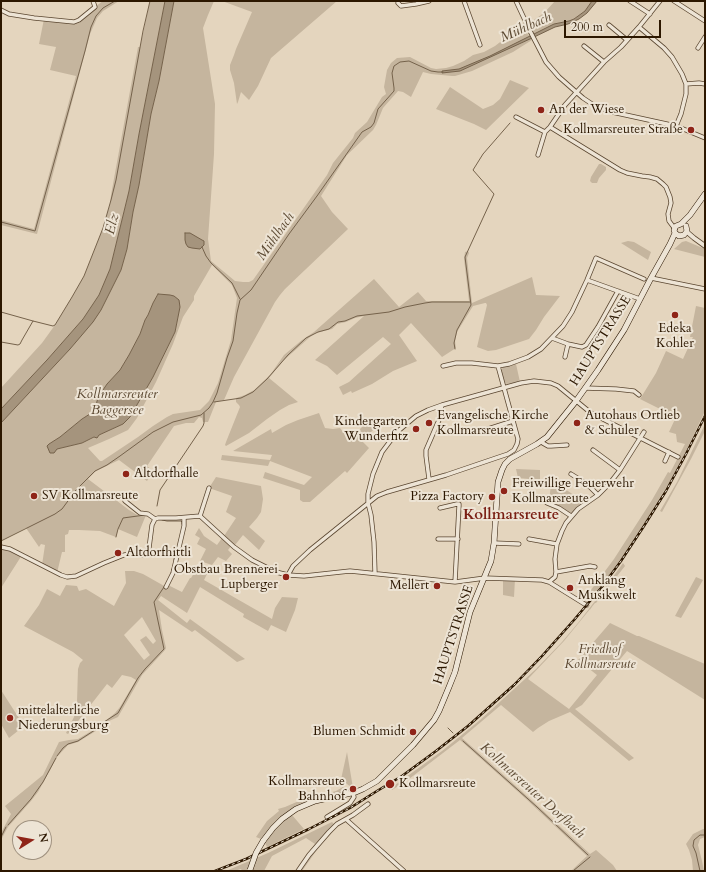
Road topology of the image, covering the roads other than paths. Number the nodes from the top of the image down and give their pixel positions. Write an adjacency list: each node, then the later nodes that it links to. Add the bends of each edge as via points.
1 (92, 1): 9 (street, via 95,7 74,22 34,18)
2 (429, 1): 8 (street, via 401,6)
3 (464, 1): 16 (street)
4 (516, 1): 22 (street, via 546,62)
5 (630, 1): 10 (street)
6 (660, 1): 10 (street)
7 (674, 1): 11 (street)
8 (398, 3)
9 (1, 10)
10 (650, 14): 13 (street)
11 (705, 21)
12 (609, 26): 15 (street)
13 (639, 27): 15 (street); 20 (street, via 672,57)
14 (705, 37): 18 (street)
15 (627, 40): 19 (street)
16 (480, 45)
17 (584, 46): 19 (street)
18 (698, 48)
19 (604, 62): 22 (street)
20 (686, 84): 21 (street); 24 (street, via 686,98)
21 (705, 84)
22 (575, 92): 24 (street, via 596,106 612,112); 25 (street)
23 (516, 117): 26 (street)
24 (676, 126): 27 (street)
25 (550, 127): 26 (street); 30 (street, via 620,170 657,179 666,187 670,197 669,219)
26 (545, 132): 28 (street)
27 (705, 138)
28 (538, 155)
29 (705, 194): 30 (main road)
30 (680, 230): 31 (street); 32 (main road, HAUPTSTRASSE)
31 (705, 246)
32 (651, 278): 35 (street); 37 (main road, HAUPTSTRASSE)
33 (644, 279): 34 (street, via 596,258)
34 (587, 280): 36 (street); 38 (street, via 572,312)
35 (705, 289)
36 (618, 291): 37 (street); 39 (street, via 586,345 582,347)
37 (640, 299): 44 (main road, HAUPTSTRASSE, via 624,330)
38 (552, 338): 39 (street); 42 (street, via 528,357)
39 (568, 344): 40 (street)
40 (565, 357)
41 (443, 366): 42 (street, via 472,362)
42 (498, 366): 43 (street)
43 (504, 388): 46 (street, via 527,382 551,383); 47 (street); 48 (street)
44 (585, 388): 45 (street, via 634,391); 46 (main road, HAUPTSTRASSE)
45 (639, 395)
46 (576, 401): 51 (street, via 591,413); 52 (main road, HAUPTSTRASSE)
47 (442, 405): 63 (street, via 439,420 426,450); 67 (street, via 416,416 389,441 375,470)
48 (513, 421): 49 (street); 55 (street, via 518,439)
49 (488, 429)
50 (644, 432): 51 (street)
51 (640, 438): 56 (street); 61 (street)
52 (541, 442): 53 (street, via 548,446); 55 (main road, HAUPTSTRASSE)
53 (567, 445)
54 (593, 450): 61 (street)
55 (515, 452): 58 (street); 60 (main road, HAUPTSTRASSE)
56 (669, 452): 57 (street); 59 (street)
57 (678, 457)
58 (499, 458): 60 (street); 63 (street)
59 (665, 461)
60 (505, 464): 77 (main road, HAUPTSTRASSE, via 498,482)
61 (620, 470): 65 (street)
62 (571, 474): 65 (street)
63 (429, 480): 67 (street, via 387,492)
64 (209, 488): 70 (street)
65 (598, 495): 71 (street)
66 (125, 501): 73 (street, via 140,513 148,514)
67 (368, 503): 83 (street, via 374,542); 84 (street, via 310,550 293,566)
68 (547, 503): 71 (street)
69 (440, 508): 75 (street, via 459,504)
70 (200, 516): 72 (street); 84 (street, via 252,560)
71 (571, 516): 79 (street)
72 (184, 518): 73 (street); 88 (street, via 173,573)
73 (155, 519): 80 (street, via 149,548 145,554 124,555 76,576 61,575)
74 (438, 539): 75 (street)
75 (458, 539): 86 (street)
76 (529, 539): 79 (street)
77 (494, 543): 78 (street); 85 (main road, HAUPTSTRASSE)
78 (519, 544)
79 (557, 544): 82 (street)
80 (1, 547)
81 (592, 565): 82 (street)
82 (556, 572): 87 (street, via 555,577)
83 (375, 573): 84 (street, via 350,571 304,576); 86 (street)
84 (288, 575)
85 (485, 578): 86 (street); 87 (street); 90 (main road, HAUPTSTRASSE, via 470,612 450,687 434,720 410,749 384,774 370,785)
86 (455, 582)
87 (549, 582): 89 (street)
88 (166, 587)
89 (586, 605)
90 (353, 793): 92 (street, HAUPTSTRASSE, via 354,797 350,803); 94 (main road, HAUPTSTRASSE, bridge, via 315,801 290,813 263,841)
91 (368, 804): 93 (street)
92 (326, 817)
93 (346, 819): 95 (street, via 329,832); 96 (street)
94 (250, 871)
95 (298, 871)
96 (404, 871)

